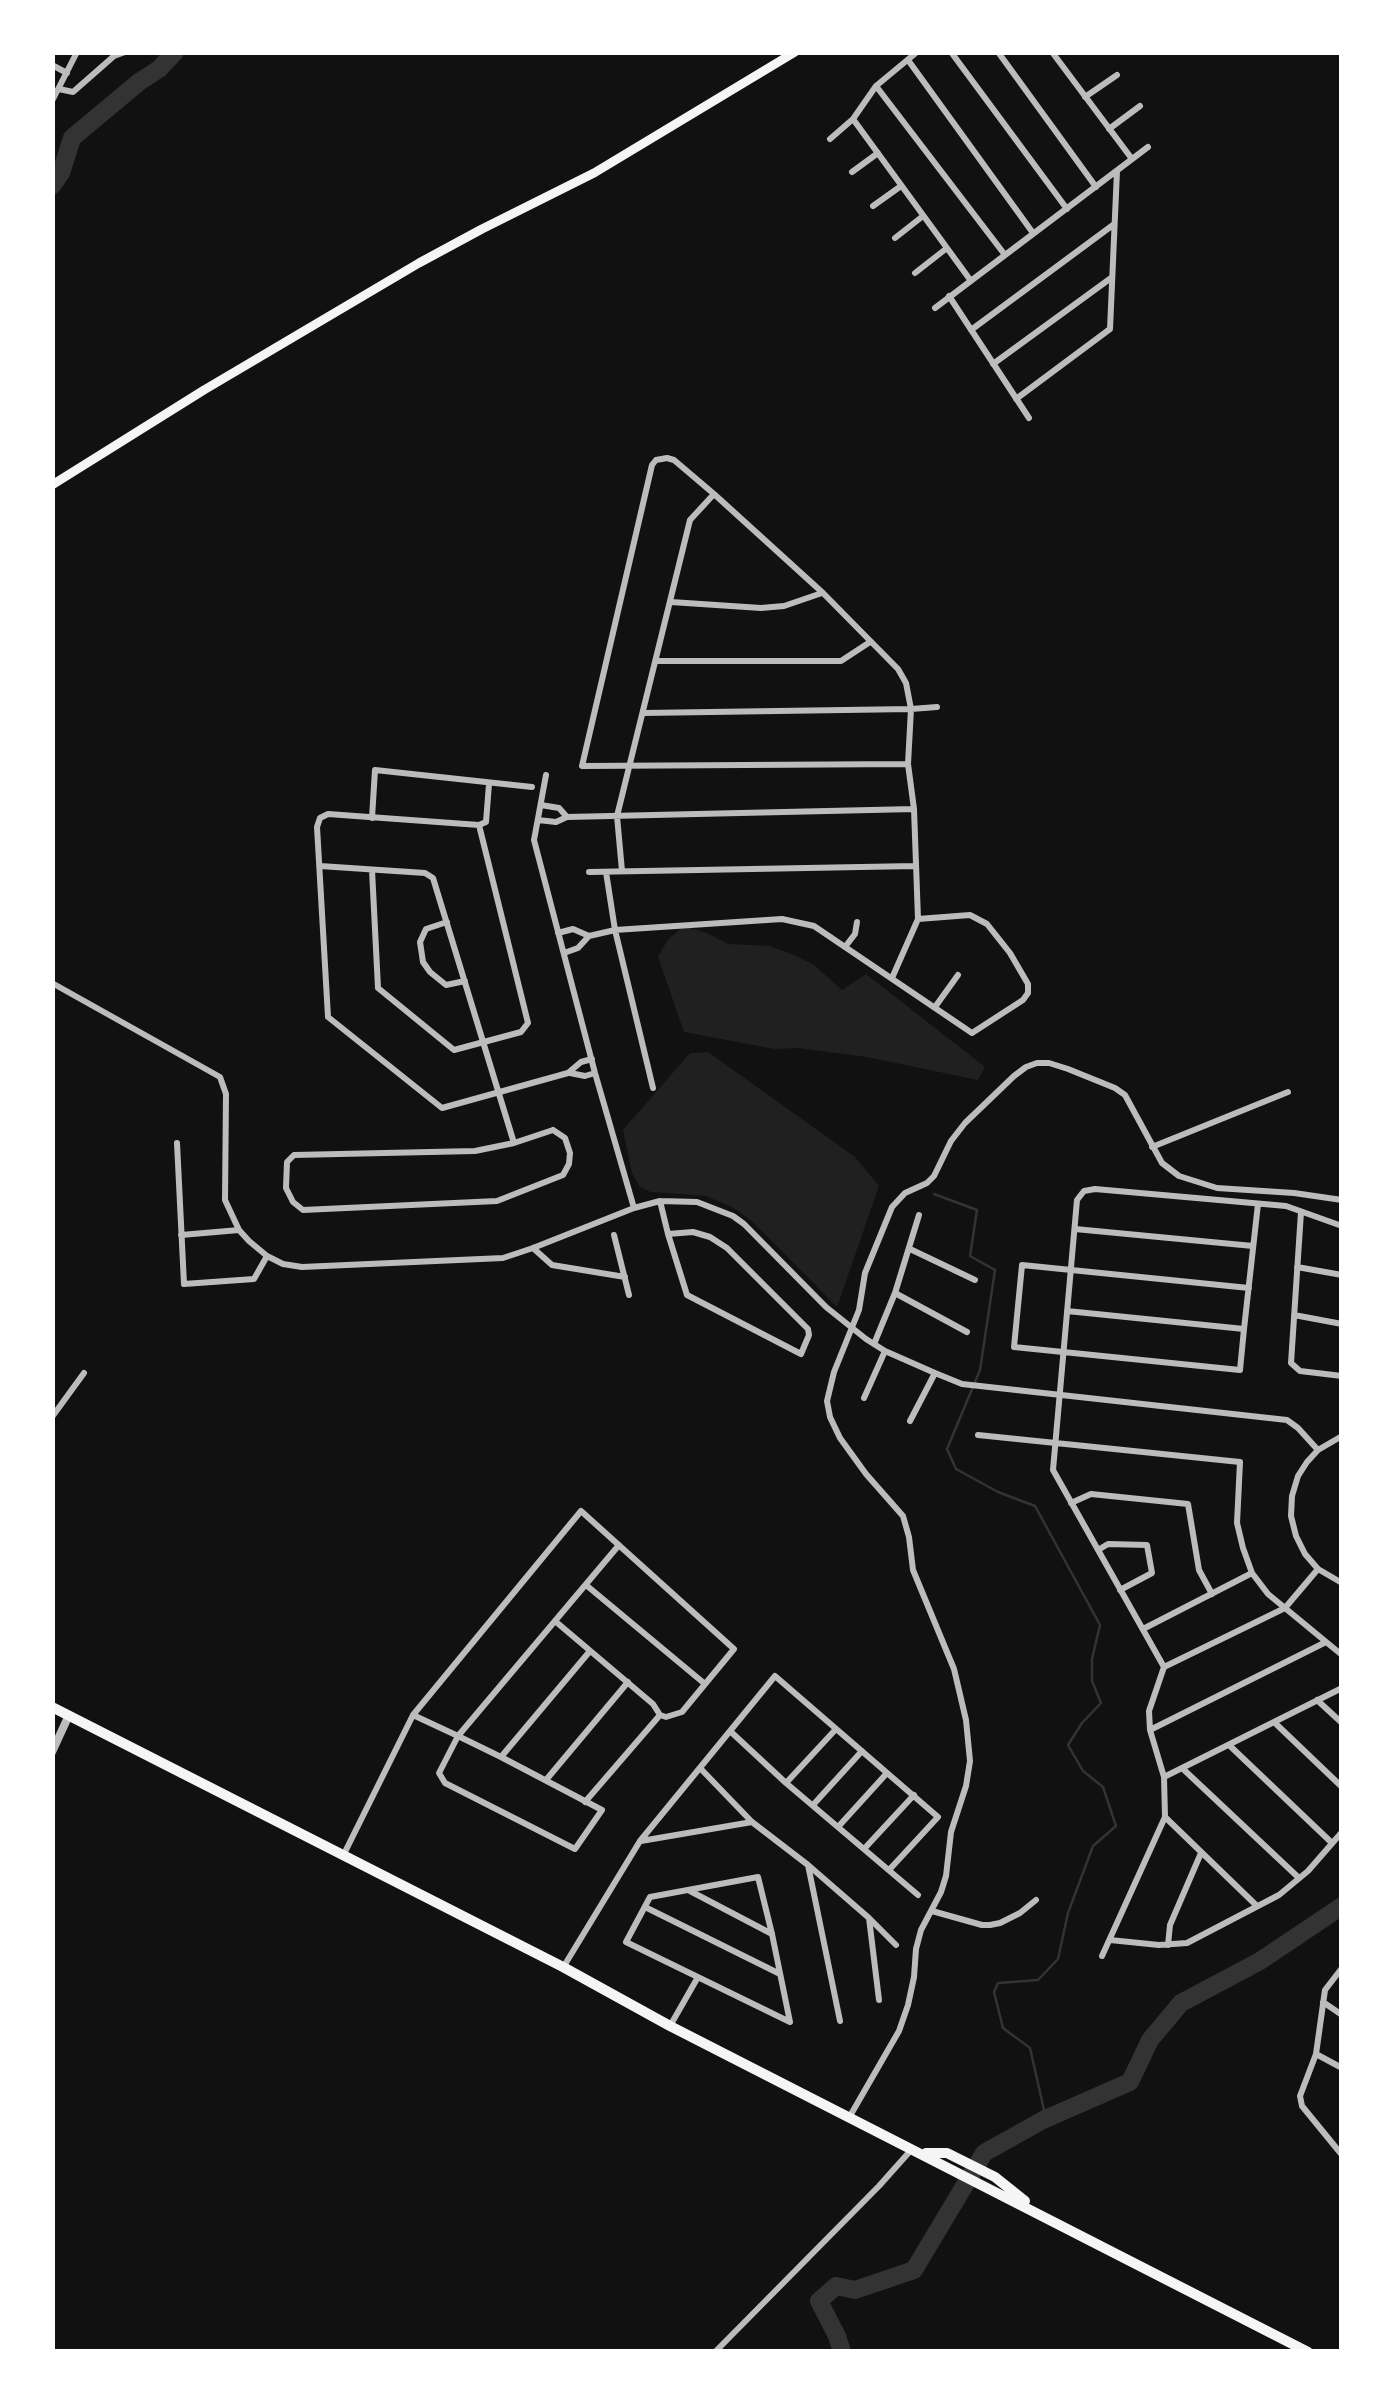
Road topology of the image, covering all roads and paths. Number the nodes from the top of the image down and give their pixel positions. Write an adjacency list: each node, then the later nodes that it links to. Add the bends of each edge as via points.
1 (77, 52): 10 (street)
2 (125, 52): 13 (street, via 73,92)
3 (796, 52): 44 (main road, via 594,174 419,263)
4 (918, 52): 8 (street)
5 (951, 52): 28 (street)
6 (998, 52): 26 (street)
7 (1052, 52): 14 (street)
8 (908, 60): 12 (street); 31 (street)
9 (52, 66): 10 (street)
10 (67, 73): 13 (street)
11 (1117, 74): 14 (street)
12 (876, 86): 17 (street); 34 (street)
13 (59, 88): 15 (street)
14 (1085, 97): 18 (street)
15 (52, 102)
16 (1140, 106): 18 (street)
17 (853, 120): 19 (street); 21 (street)
18 (1110, 129): 22 (street)
19 (830, 139)
20 (1148, 148): 22 (street)
21 (878, 153): 24 (street); 25 (street)
22 (1132, 160): 23 (street)
23 (1116, 171): 26 (street); 30 (street)
24 (852, 172)
25 (902, 186): 27 (street); 29 (street)
26 (1096, 187): 28 (street)
27 (873, 206)
28 (1067, 208): 31 (street)
29 (923, 216): 32 (street); 33 (street)
30 (1114, 224): 36 (street); 40 (street)
31 (1034, 234): 34 (street)
32 (895, 238)
33 (947, 248): 35 (street); 37 (street)
34 (1005, 255): 37 (street)
35 (915, 273)
36 (1112, 277): 41 (street); 42 (street, via 1110,329)
37 (970, 280): 38 (street)
38 (950, 296): 39 (street); 40 (street)
39 (935, 308)
40 (971, 330): 41 (street)
41 (993, 364): 42 (street)
42 (1016, 399): 43 (street)
43 (1028, 418)
44 (52, 485)
45 (714, 494): 46 (street); 47 (street, via 690,520); 54 (street, via 674,460 660,458 652,465 582,766)
46 (822, 592): 47 (street, via 762,608); 48 (street)
47 (671, 602): 49 (street)
48 (870, 642): 49 (street, via 842,661); 51 (street, via 898,668)
49 (656, 662): 52 (street)
50 (937, 707): 51 (street)
51 (911, 710): 52 (street); 53 (street)
52 (643, 714): 54 (street)
53 (908, 764): 54 (street); 59 (street)
54 (630, 766): 60 (street)
55 (546, 774): 58 (street)
56 (489, 784): 57 (street); 62 (street, via 375,770); 64 (street, via 486,822)
57 (532, 787)
58 (541, 804): 61 (street); 63 (street)
59 (914, 810): 60 (street); 66 (street)
60 (617, 816): 61 (street); 70 (street)
61 (568, 817): 63 (street)
62 (372, 818): 64 (street); 65 (street, via 320,818)
63 (538, 820): 75 (street, via 534,840)
64 (479, 826): 84 (street, via 528,1023 521,1032)
65 (320, 866): 67 (street); 90 (street, via 328,1017 442,1108)
66 (914, 866): 70 (street); 71 (street)
67 (372, 870): 72 (street, via 426,873); 84 (street, via 378,988 454,1050)
68 (589, 872): 69 (street)
69 (606, 872): 70 (street); 74 (street)
70 (622, 872)
71 (918, 919): 80 (street); 83 (street, via 979,918 1028,984 1024,1000 972,1033)
72 (447, 922): 81 (street); 81 (street, via 426,929 423,962 446,984)
73 (857, 922): 77 (street)
74 (614, 930): 76 (street); 77 (street, via 782,919 814,926); 88 (street)
75 (558, 933): 76 (street, via 573,929); 78 (street)
76 (589, 936): 78 (street)
77 (845, 947): 80 (street)
78 (564, 953): 85 (street)
79 (958, 975): 83 (street)
80 (892, 978): 83 (street)
81 (464, 981): 84 (street)
82 (52, 983): 102 (street, via 220,1077 226,1094 226,1200)
83 (934, 1007)
84 (483, 1042): 90 (street)
85 (592, 1059): 86 (street); 87 (street)
86 (568, 1073): 87 (street); 90 (street)
87 (595, 1073): 97 (street)
88 (653, 1088)
89 (1288, 1092): 93 (street)
90 (498, 1094): 92 (street)
91 (177, 1142): 104 (street)
92 (514, 1143): 92 (street, via 553,1130 565,1138 570,1164 563,1175 497,1200 303,1210 286,1188 286,1162 294,1155 476,1152)
93 (1152, 1146): 94 (street, via 1170,1170 1200,1184); 121 (street, via 1115,1088 1049,1063 1026,1067 958,1130 934,1176 892,1207)
94 (1342, 1200)
95 (660, 1202): 97 (street); 103 (street); 121 (street, via 697,1202 733,1216)
96 (1258, 1204): 98 (street); 101 (street, via 1090,1189 1077,1200); 106 (street)
97 (634, 1208): 107 (street)
98 (1301, 1212): 100 (street); 110 (street)
99 (919, 1214): 108 (street)
100 (1342, 1226)
101 (1075, 1229): 106 (street); 111 (street)
102 (239, 1230): 104 (street); 109 (street)
103 (668, 1234): 103 (street, via 687,1295 801,1354 808,1329 727,1248 693,1232)
104 (180, 1235): 109 (street, via 184,1284 254,1279)
105 (614, 1235): 113 (street)
106 (1253, 1246): 115 (street)
107 (533, 1248): 109 (street, via 503,1258 302,1267); 113 (street, via 552,1265)
108 (910, 1248): 114 (street); 116 (street)
109 (267, 1256)
110 (1298, 1267): 112 (street); 119 (street)
111 (1071, 1269): 115 (street); 118 (street); 126 (street, via 1022,1265 1014,1347)
112 (1342, 1275)
113 (625, 1276): 117 (street)
114 (975, 1280)
115 (1249, 1288): 122 (street)
116 (895, 1294): 123 (street); 124 (street)
117 (630, 1296)
118 (1066, 1311): 122 (street); 126 (street)
119 (1294, 1315): 120 (street); 129 (street, via 1291,1363)
120 (1342, 1324)
121 (852, 1328): 124 (street); 199 (street, via 834,1372 830,1417 902,1516 913,1570 954,1670 966,1720 966,1786)
122 (1244, 1329): 126 (street, via 1240,1370)
123 (967, 1332)
124 (874, 1344): 125 (street)
125 (885, 1351): 128 (street); 131 (street)
126 (1062, 1352): 130 (street)
127 (84, 1372): 132 (street)
128 (934, 1374): 130 (street); 133 (street)
129 (1342, 1376)
130 (1058, 1396): 136 (street); 137 (street, via 1288,1420)
131 (864, 1398)
132 (52, 1417)
133 (910, 1421)
134 (978, 1434): 136 (street)
135 (1342, 1436): 137 (street)
136 (1055, 1442): 138 (street, via 1053,1470); 142 (street, via 1240,1462 1237,1524)
137 (1318, 1450): 141 (street, via 1298,1476 1291,1516 1300,1545)
138 (1071, 1503): 140 (street); 146 (street, via 1091,1494 1188,1504 1199,1570)
139 (619, 1546): 144 (street); 155 (street, via 734,1648); 161 (street, via 581,1511)
140 (1098, 1550): 145 (street); 145 (street, via 1147,1545 1152,1572)
141 (1318, 1569): 143 (street); 147 (street)
142 (1252, 1573): 146 (street); 147 (street)
143 (1342, 1583)
144 (586, 1585): 148 (street); 155 (street)
145 (1120, 1590): 149 (street)
146 (1212, 1594): 149 (street)
147 (1285, 1608): 150 (street); 153 (street)
148 (554, 1621): 151 (street); 167 (street)
149 (1143, 1629): 153 (street)
150 (1326, 1642): 152 (street); 165 (street)
151 (590, 1651): 154 (street); 171 (street)
152 (1342, 1655)
153 (1164, 1668): 165 (street, via 1149,1711)
154 (628, 1682): 159 (street); 176 (street)
155 (705, 1684): 159 (street, via 682,1712)
156 (1342, 1688): 157 (street)
157 (1317, 1700): 162 (street); 163 (street)
158 (52, 1706): 160 (main road)
159 (660, 1714): 180 (street)
160 (69, 1715): 170 (street); 190 (main road)
161 (413, 1715): 167 (street); 190 (street)
162 (1274, 1722): 168 (street); 178 (street)
163 (1342, 1723)
164 (836, 1729): 166 (street, via 775,1676); 169 (street); 177 (street)
165 (1150, 1730): 175 (street)
166 (730, 1731): 172 (street); 177 (street)
167 (458, 1736): 171 (street); 180 (street, via 441,1779 575,1849 602,1810)
168 (1229, 1744): 173 (street); 187 (street)
169 (862, 1751): 174 (street); 181 (street)
170 (52, 1752)
171 (502, 1757): 176 (street)
172 (700, 1768): 183 (street); 186 (street)
173 (1182, 1768): 175 (street); 193 (street)
174 (887, 1773): 179 (street); 184 (street)
175 (1164, 1776): 182 (street)
176 (546, 1780): 180 (street)
177 (786, 1782): 181 (street)
178 (1342, 1787)
179 (914, 1796): 188 (street); 192 (street, via 938,1816)
180 (585, 1802)
181 (812, 1805): 184 (street)
182 (1165, 1817): 189 (street); 202 (street)
183 (752, 1822): 186 (street); 191 (street)
184 (838, 1827): 188 (street)
185 (1342, 1832): 187 (street)
186 (640, 1841): 206 (street)
187 (1332, 1843): 193 (street)
188 (864, 1849): 192 (street)
189 (1202, 1852): 197 (street); 204 (street)
190 (343, 1856): 206 (main road)
191 (808, 1865): 200 (street); 213 (street)
192 (889, 1870): 195 (street)
193 (1299, 1878): 197 (street)
194 (689, 1890): 198 (street, via 650,1897); 201 (street); 201 (street, via 758,1877)
195 (918, 1894)
196 (1036, 1900): 199 (street, via 1000,1923 982,1925)
197 (1258, 1906): 204 (street)
198 (645, 1907): 208 (street); 209 (street, via 626,1942)
199 (932, 1911): 217 (street, via 916,1949 899,2030)
200 (869, 1918): 203 (street); 210 (street)
201 (772, 1934): 208 (street)
202 (1110, 1940): 204 (street); 205 (street)
203 (896, 1944)
204 (1168, 1945)
205 (1102, 1956)
206 (563, 1967): 214 (main road)
207 (1342, 1968): 211 (street)
208 (780, 1974): 209 (street, via 790,2022)
209 (698, 1977): 214 (street)
210 (879, 2000)
211 (1322, 2002): 212 (street); 215 (street)
212 (1342, 2016)
213 (840, 2021)
214 (670, 2026): 217 (main road)
215 (1316, 2054): 216 (street); 219 (street, via 1300,2101)
216 (1342, 2068)
217 (850, 2116): 218 (main road)
218 (917, 2151): 220 (main road); 220 (main road); 222 (street)
219 (1342, 2154)
220 (943, 2163): 221 (main road); 221 (main road, via 995,2177)
221 (1046, 2217): 223 (main road)
222 (715, 2352)
223 (1308, 2352)

